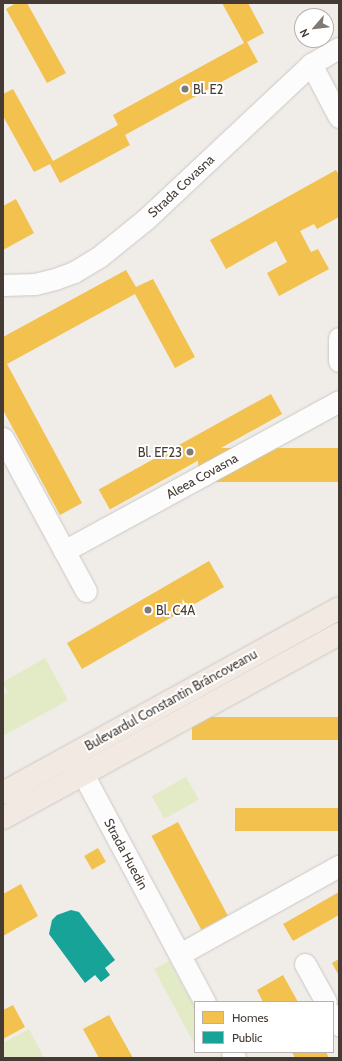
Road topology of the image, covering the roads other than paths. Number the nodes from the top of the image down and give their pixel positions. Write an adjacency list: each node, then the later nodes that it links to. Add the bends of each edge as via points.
1 (339, 48): 2 (street, Strada Covasna)
2 (311, 64): 3 (street); 4 (street, Strada Covasna, via 146,219 100,257 74,272 55,279 35,284)
3 (339, 117)
4 (3, 285)
5 (339, 338): 6 (street)
6 (339, 361)
7 (339, 401): 9 (street, Aleea Covasna)
8 (3, 438): 9 (street)
9 (64, 551): 10 (street)
10 (86, 591)
11 (339, 608): 13 (main road, Bulevardul Constantin Brâncoveanu)
12 (339, 634): 14 (main road, Bulevardul Constantin Brâncoveanu)
13 (72, 754): 14 (street, Strada Huedin); 15 (main road, Bulevardul Constantin Brâncoveanu)
14 (83, 774): 16 (main road, Bulevardul Constantin Brâncoveanu); 18 (street, Strada Huedin)
15 (4, 790)
16 (3, 818)
17 (339, 866): 18 (street)
18 (180, 954): 20 (street, Strada Huedin)
19 (305, 964): 21 (street)
20 (204, 1001)
21 (325, 1001)
22 (334, 1016): 23 (street)
23 (339, 1025)

